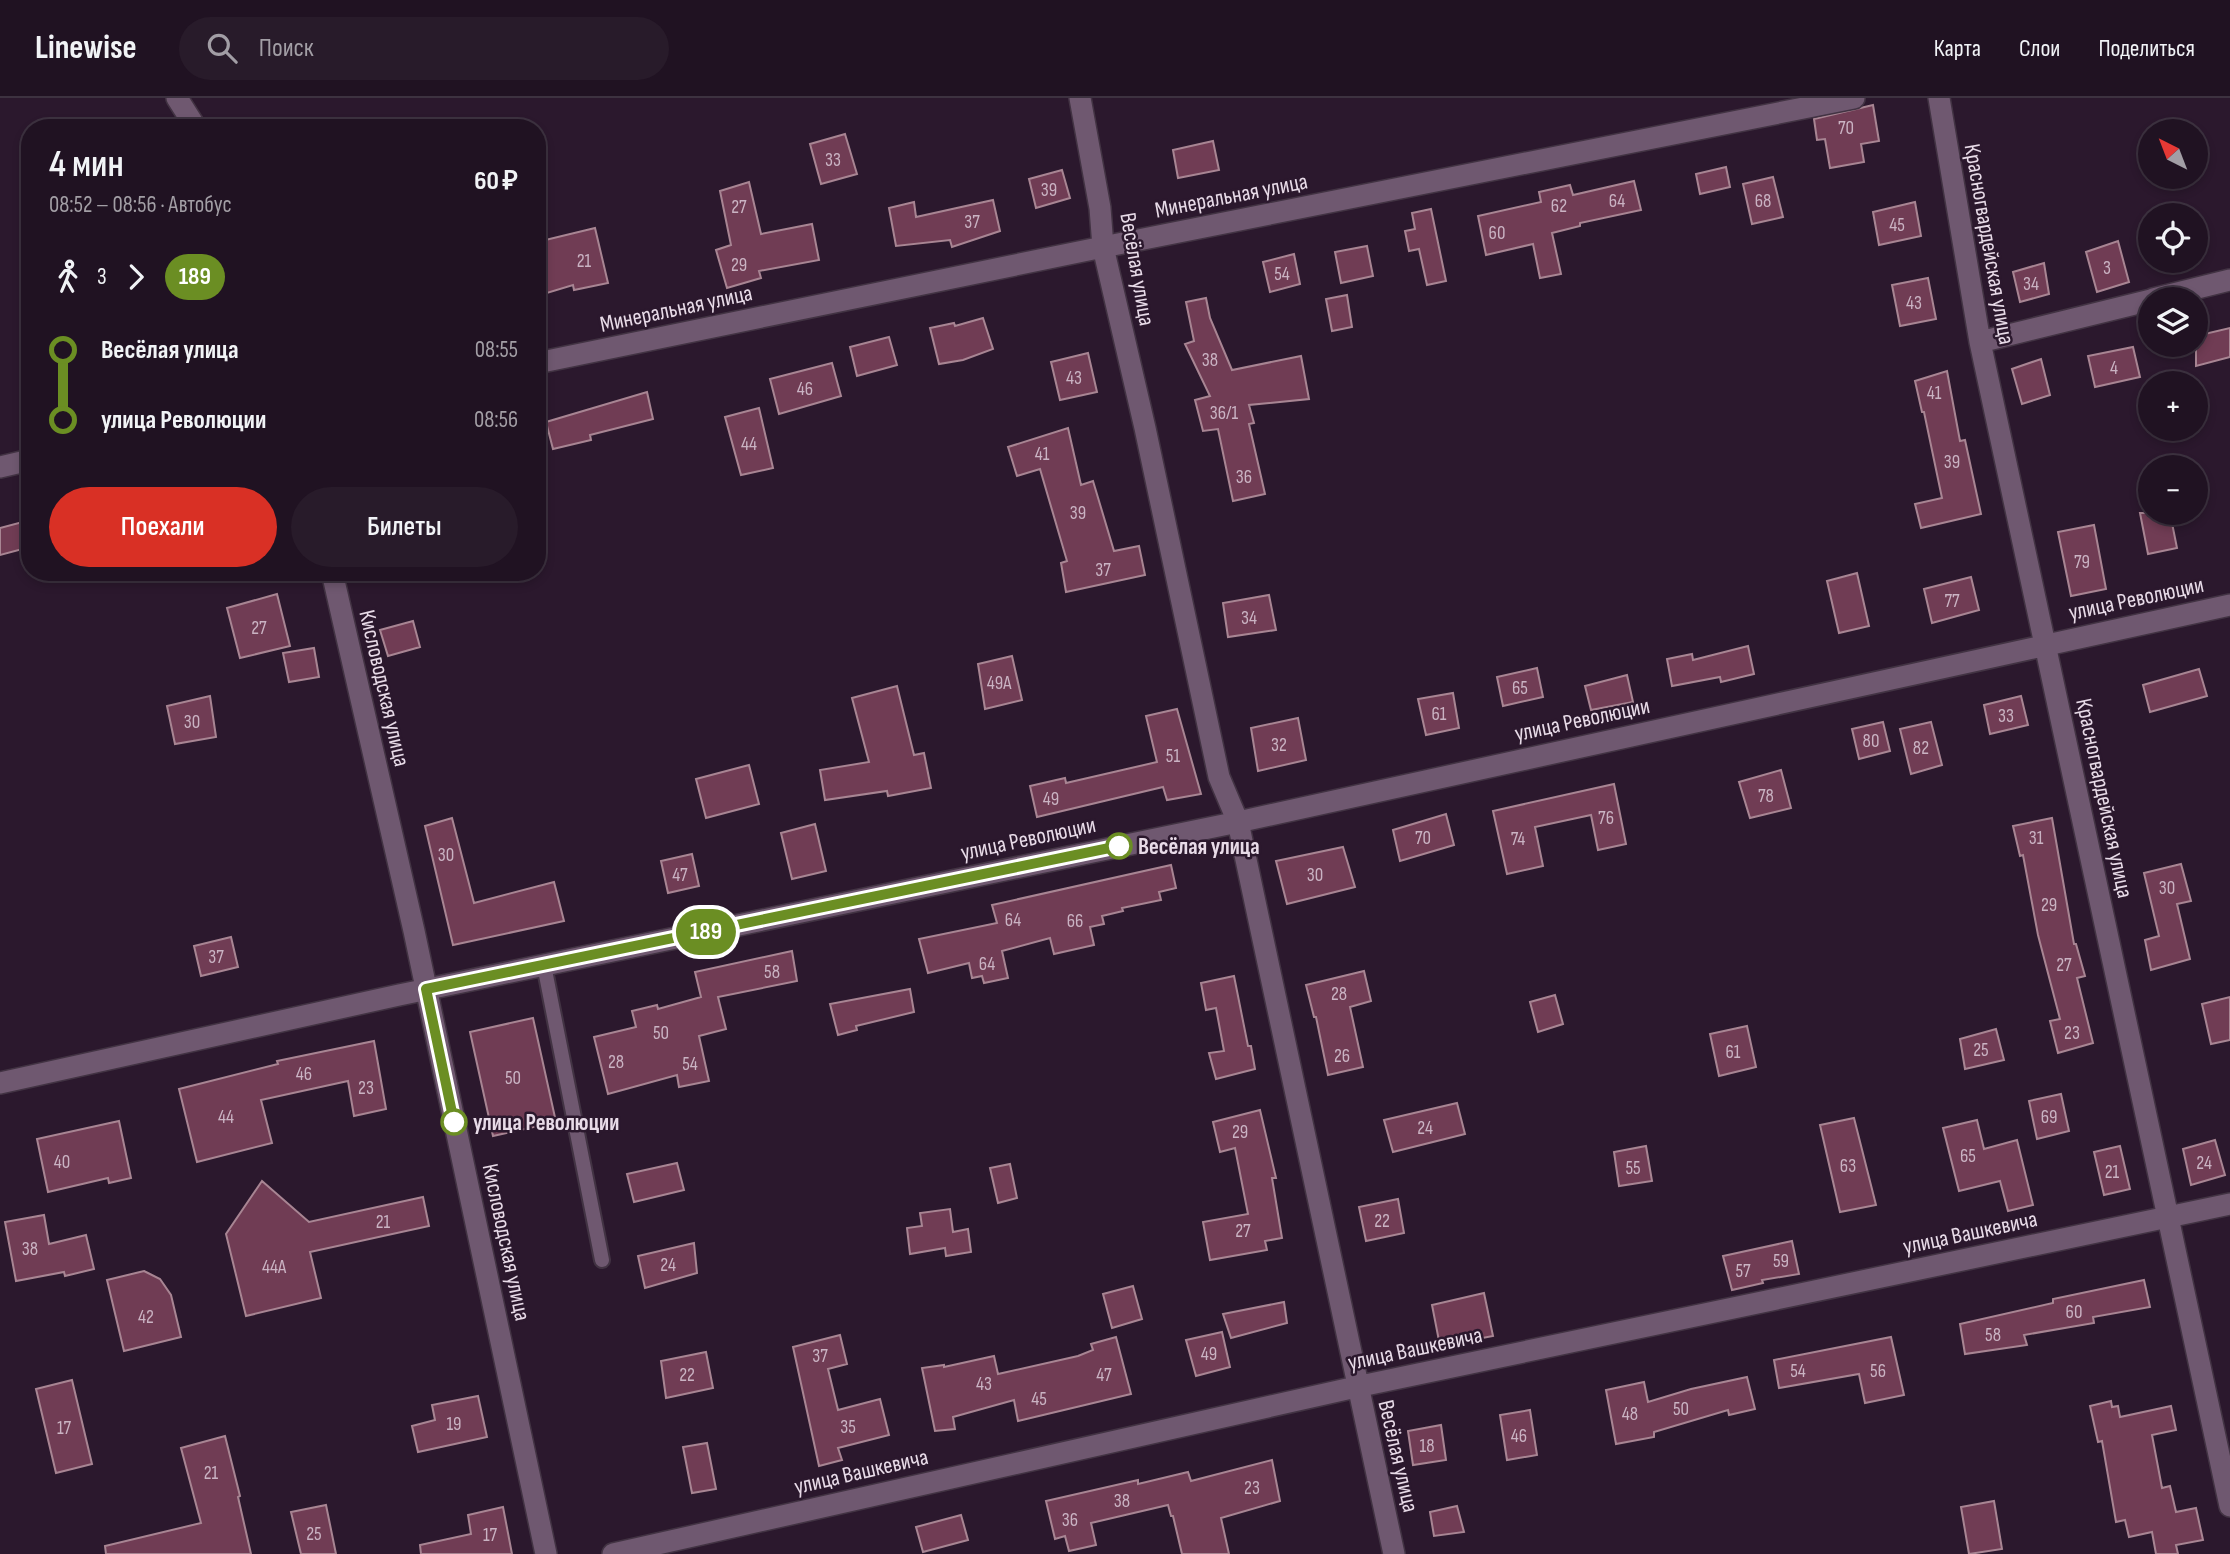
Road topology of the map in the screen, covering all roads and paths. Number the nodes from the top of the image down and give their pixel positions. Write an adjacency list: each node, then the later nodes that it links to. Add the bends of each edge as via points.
1 (177, 98): 5 (street)
2 (1080, 98): 6 (street, Весёлая улица)
3 (1854, 98): 6 (street, Минеральная улица)
4 (1939, 98): 10 (street, Красногвардейская улица)
5 (190, 119)
6 (1103, 247): 11 (street, Минеральная улица); 17 (street, Весёлая улица, via 1219,777)
7 (2230, 280): 8 (street)
8 (2203, 287)
9 (2138, 303): 10 (street)
10 (1980, 342): 16 (street, Красногвардейская улица)
11 (546, 361)
12 (21, 462): 13 (street)
13 (0, 467)
14 (334, 581): 19 (street, Кисловодская улица)
15 (2230, 605): 16 (street, улица Революции)
16 (2045, 645): 17 (street, улица Революции); 22 (street, Красногвардейская улица)
17 (1238, 821): 18 (street, улица Революции); 24 (street, Весёлая улица)
18 (544, 965): 19 (street, улица Революции); 23 (lane)
19 (426, 989): 20 (street, улица Революции); 26 (street, Кисловодская улица)
20 (0, 1083)
21 (2230, 1204): 22 (street, улица Вашкевича)
22 (2169, 1218): 24 (street, улица Вашкевича); 25 (street, Красногвардейская улица)
23 (602, 1260)
24 (1356, 1387): 27 (street, улица Вашкевича); 28 (street, Весёлая улица)
25 (2230, 1506)
26 (547, 1554)
27 (613, 1554)
28 (1394, 1554)

